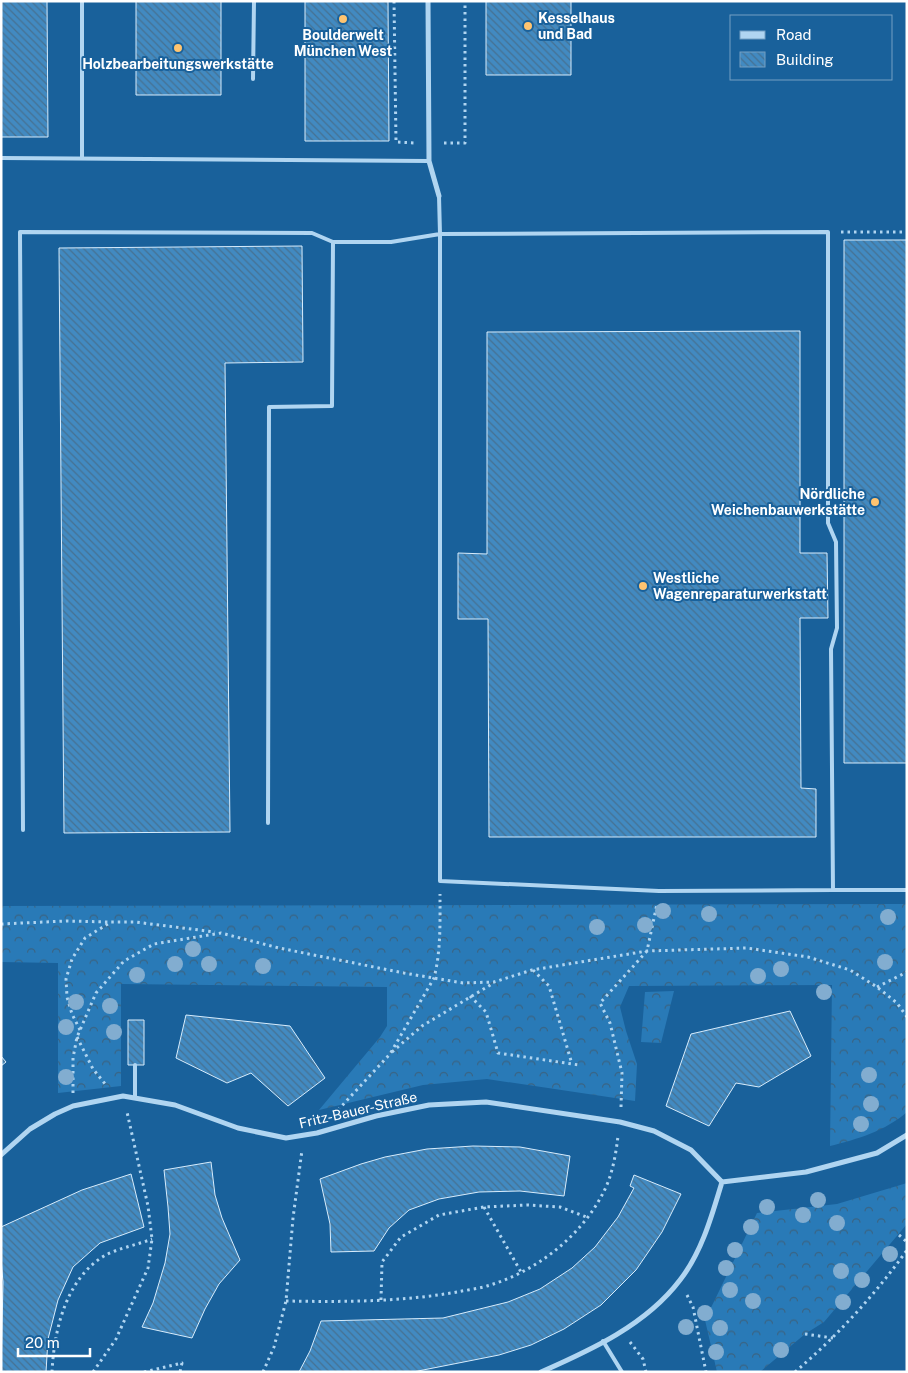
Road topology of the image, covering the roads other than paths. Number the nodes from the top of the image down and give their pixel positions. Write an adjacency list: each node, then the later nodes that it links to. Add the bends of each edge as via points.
1 (82, 1): 6 (lane)
2 (254, 1): 4 (lane)
3 (428, 1): 7 (street)
4 (253, 79)
5 (1, 158): 6 (lane)
6 (82, 158): 7 (lane)
7 (429, 161): 8 (street)
8 (438, 196): 9 (lane)
9 (440, 234): 10 (lane, via 391,242); 13 (lane, via 440,881 659,891); 13 (lane, via 828,232 828,524 836,542 837,628 831,649)
10 (333, 242): 11 (lane, via 332,406 270,407); 12 (lane, via 312,233 20,232)
11 (268, 823)
12 (23, 830)
13 (833, 890): 14 (lane)
14 (907, 890)
15 (135, 1065): 16 (lane)
16 (135, 1098): 18 (street, Fritz-Bauer-Straße, via 123,1096 73,1106 30,1129); 19 (street, Fritz-Bauer-Straße, via 176,1105 238,1128 286,1138 429,1105 486,1102 620,1122 654,1131 691,1150)
17 (907, 1135): 19 (street, via 877,1153 806,1172)
18 (1, 1155)
19 (722, 1182): 20 (street, via 710,1222 680,1280 658,1304)
20 (603, 1342): 21 (street); 22 (lane)
21 (541, 1372)
22 (622, 1372)

